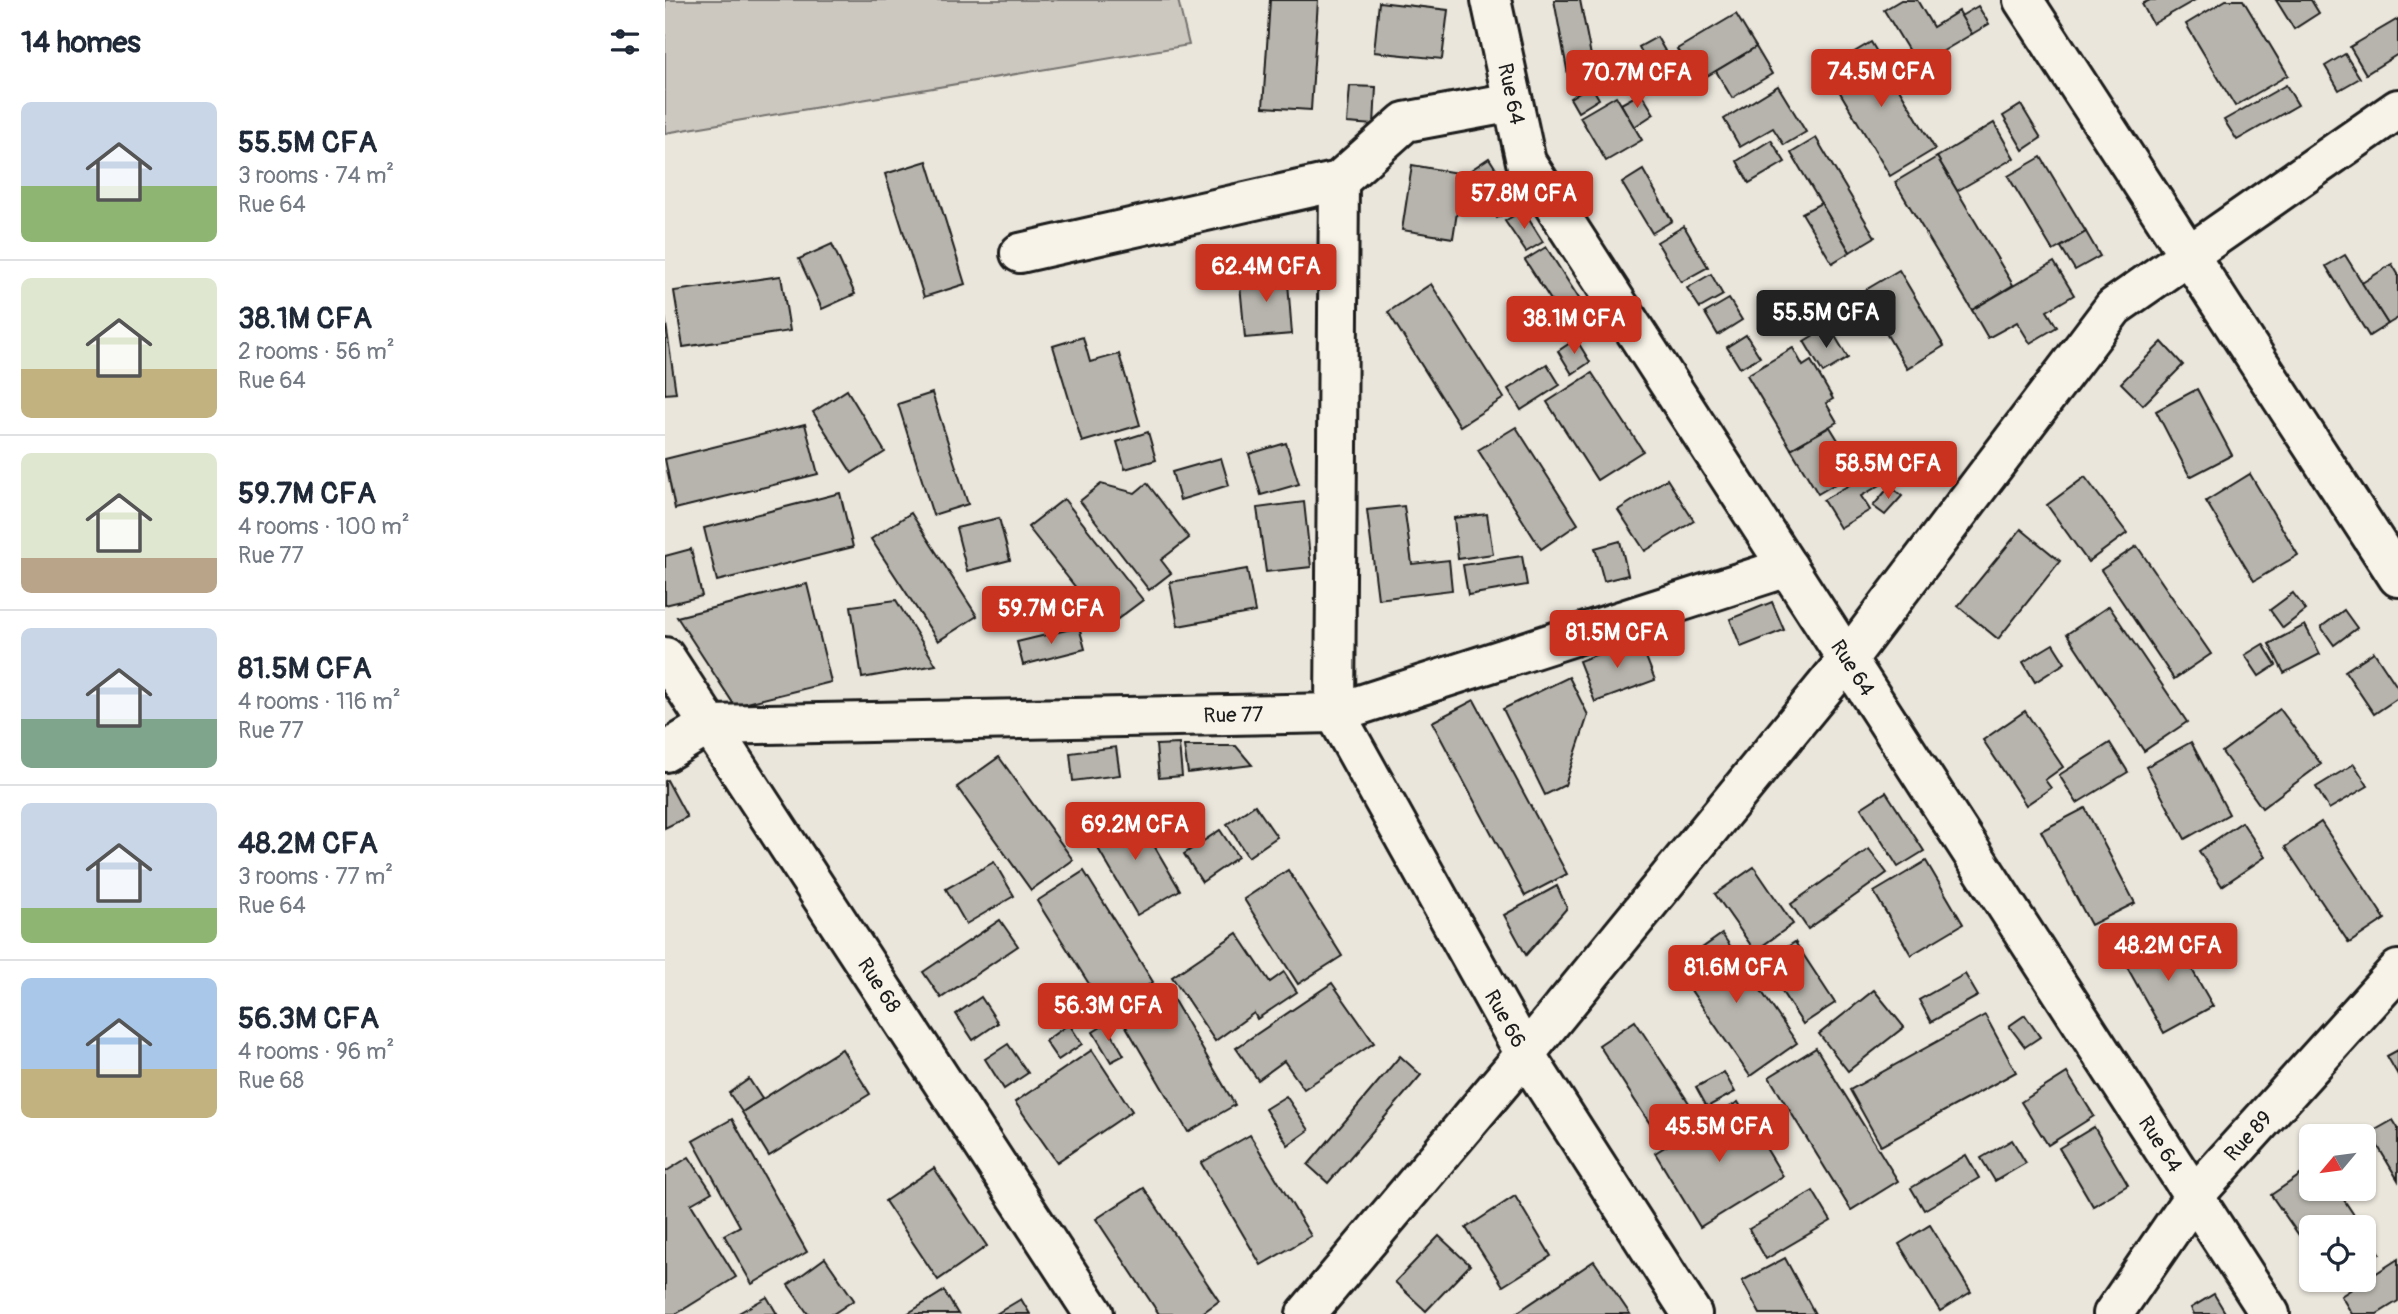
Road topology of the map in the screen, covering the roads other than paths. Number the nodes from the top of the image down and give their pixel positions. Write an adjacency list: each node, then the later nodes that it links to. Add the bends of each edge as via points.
1 (1491, 0): 3 (street, Rue 64)
2 (2023, 0): 7 (street)
3 (1513, 102): 5 (street, via 1405,122); 8 (street, Rue 64, via 1526,162)
4 (2398, 109): 7 (street)
5 (1339, 181): 6 (street); 12 (street)
6 (1020, 253)
7 (2189, 255): 9 (street); 11 (street, via 2114,307)
8 (1787, 567): 11 (street, Rue 64); 12 (street, Rue 77)
9 (2398, 577)
10 (665, 657): 13 (street, Rue 68)
11 (1847, 660): 16 (street); 17 (street, Rue 64)
12 (1335, 713): 13 (street, Rue 77); 16 (street, Rue 66)
13 (709, 725): 14 (street); 18 (street, Rue 68)
14 (665, 752)
15 (2398, 970): 17 (street, Rue 89)
16 (1525, 1054): 19 (street); 20 (street, Rue 66)
17 (2194, 1196): 21 (street, Rue 89); 22 (street, Rue 64)
18 (1094, 1314)
19 (1306, 1314)
20 (1692, 1314)
21 (2113, 1314)
22 (2270, 1314)

